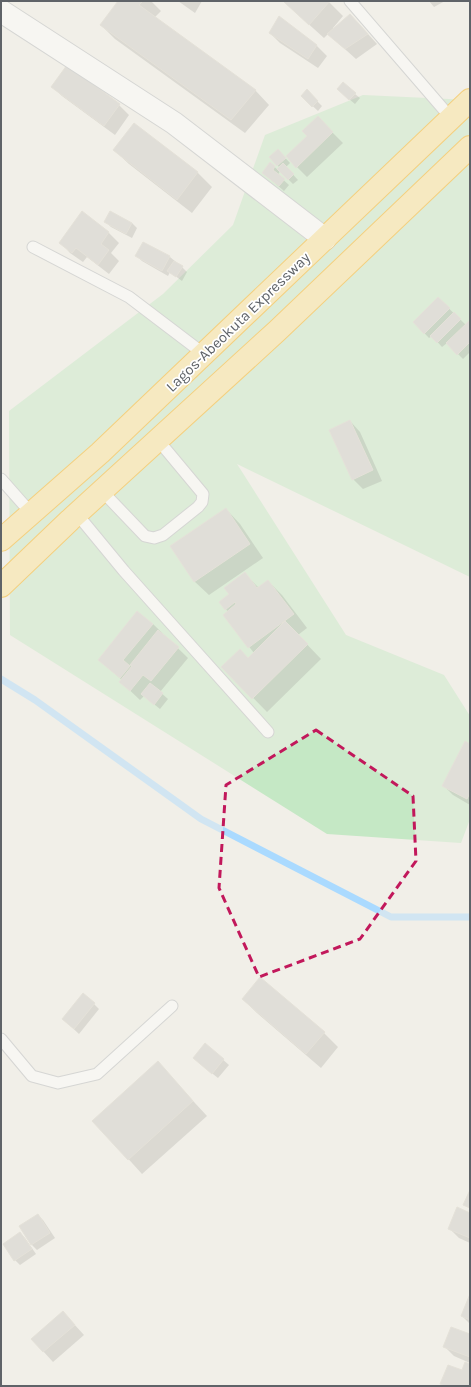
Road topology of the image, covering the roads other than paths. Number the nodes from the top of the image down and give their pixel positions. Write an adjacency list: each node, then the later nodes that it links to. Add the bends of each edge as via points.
1 (350, 1): 4 (lane)
2 (1, 11): 6 (street, via 174,123)
3 (470, 100): 4 (highway, Lagos-Abeokuta Expressway)
4 (451, 118): 6 (highway, Lagos-Abeokuta Expressway)
5 (470, 147): 9 (highway, Lagos-Abeokuta Expressway, via 277,331)
6 (325, 239): 8 (highway, Lagos-Abeokuta Expressway)
7 (33, 246): 8 (lane, via 130,298)
8 (204, 354): 12 (highway, Lagos-Abeokuta Expressway, via 100,453)
9 (158, 440): 11 (highway, Lagos-Abeokuta Expressway); 11 (lane, via 203,494 198,507 163,535 154,538 146,536)
10 (1, 479): 12 (lane)
11 (102, 491): 13 (highway, Lagos-Abeokuta Expressway)
12 (31, 514): 14 (highway, Lagos-Abeokuta Expressway)
13 (77, 514): 15 (highway, Lagos-Abeokuta Expressway); 16 (lane, via 124,571)
14 (1, 540)
15 (1, 586)
16 (268, 732)
17 (172, 1006): 18 (lane, via 97,1074 58,1083 32,1076)
18 (1, 1039)

